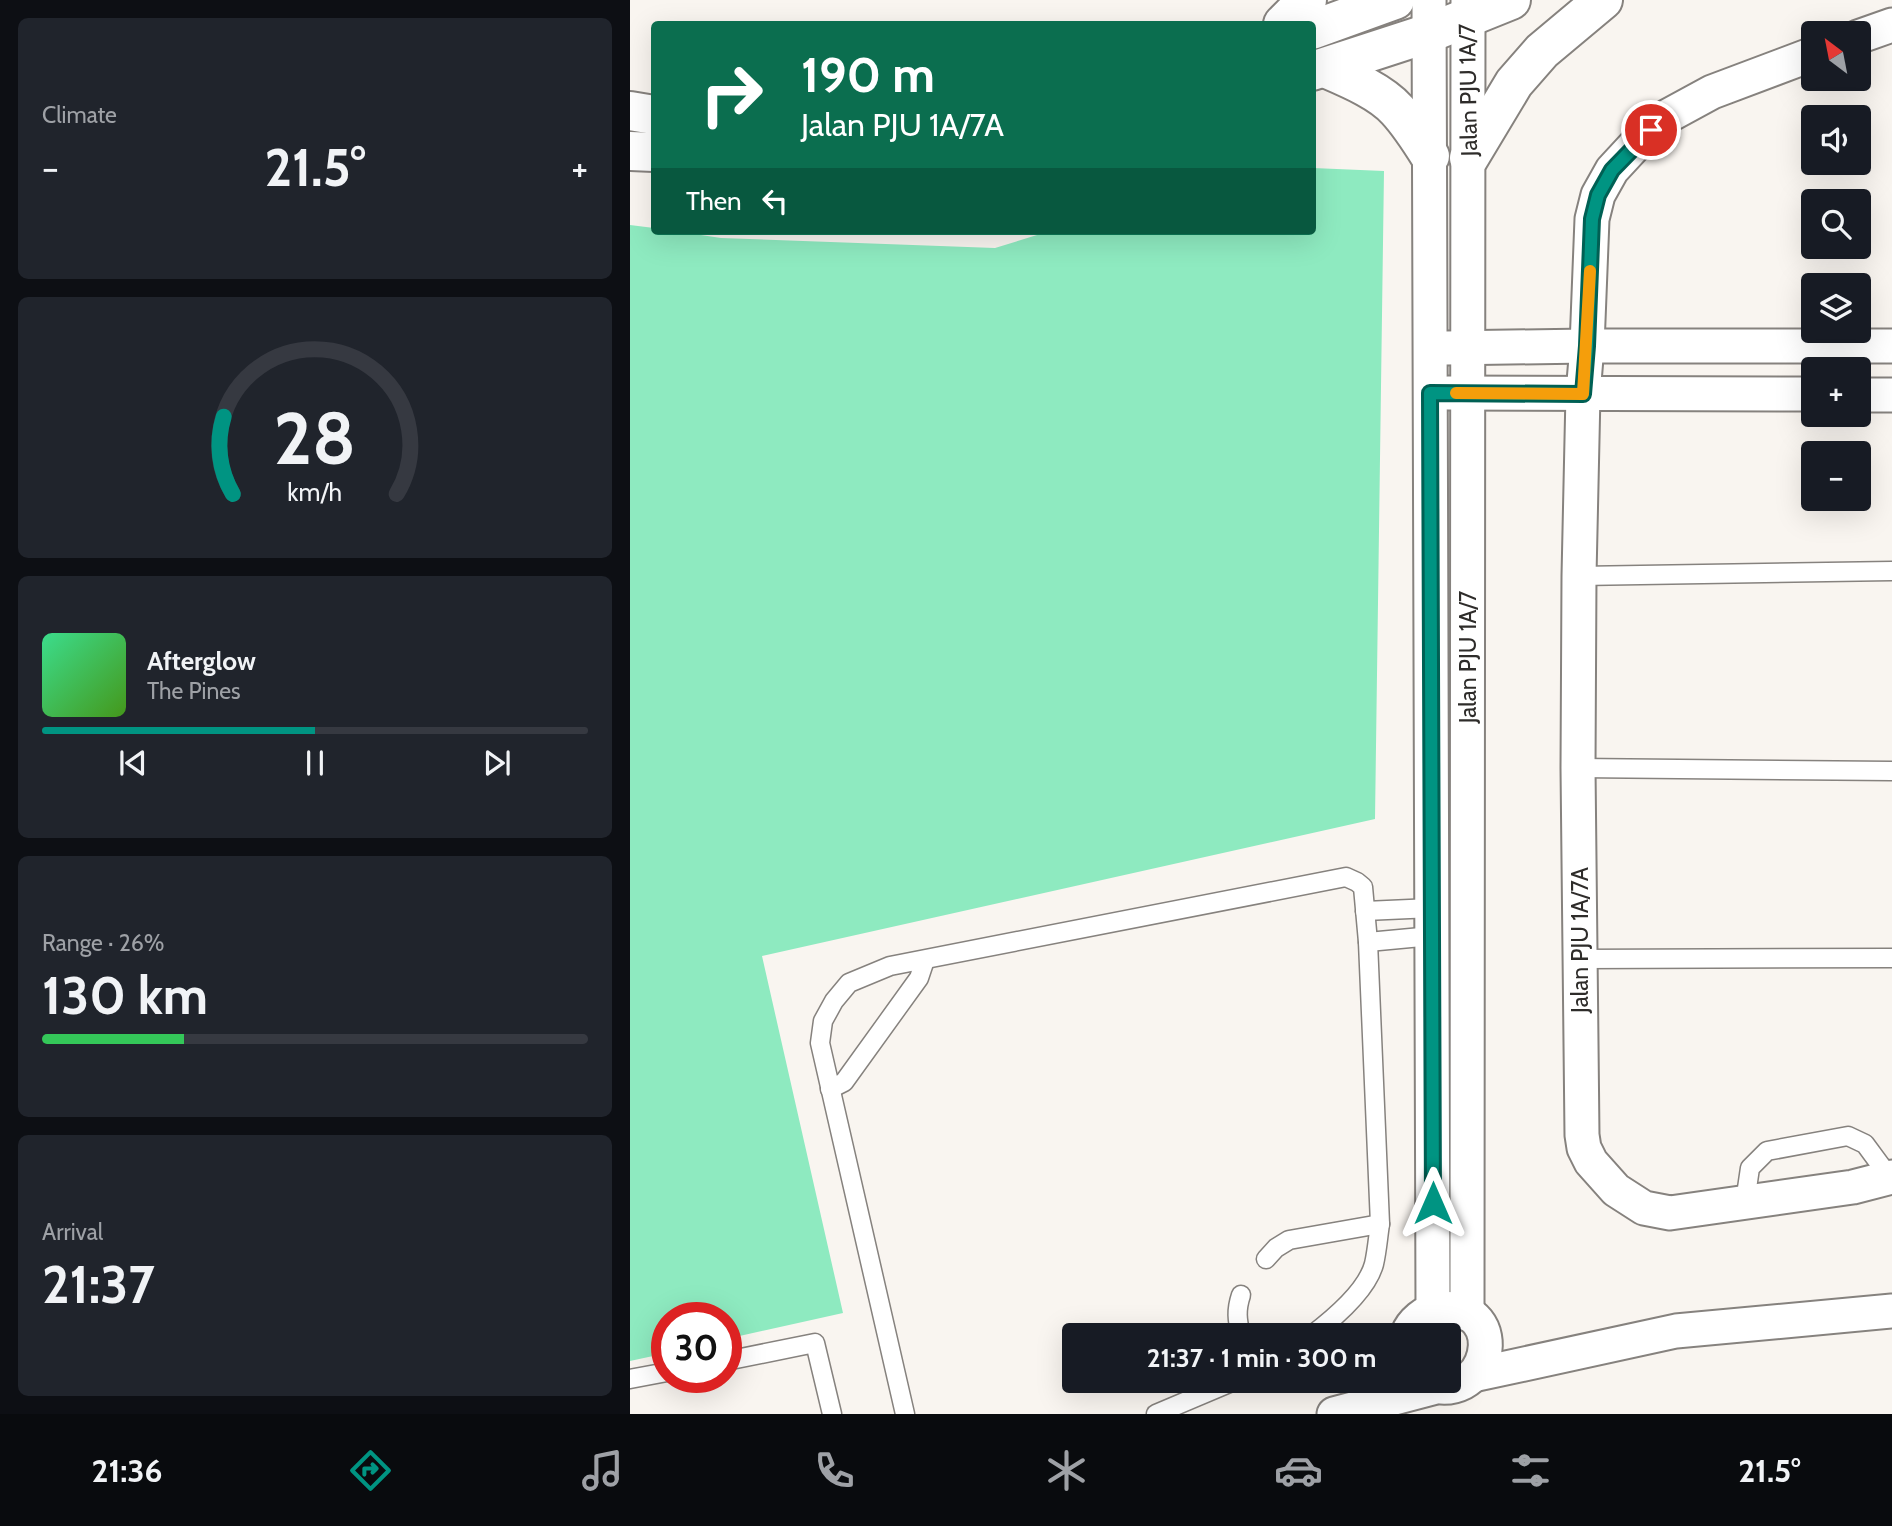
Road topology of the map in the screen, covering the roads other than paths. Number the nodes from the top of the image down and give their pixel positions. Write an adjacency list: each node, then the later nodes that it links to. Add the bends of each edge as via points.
1 (1307, 0): 7 (street)
2 (1395, 0): 9 (street)
3 (1511, 0): 5 (street)
4 (1603, 0): 18 (street, via 1542,51 1514,83)
5 (1468, 8): 6 (street); 18 (street, Jalan PJU 1A/7)
6 (1429, 17): 12 (street); 17 (street, Jalan PJU 1A/7)
7 (1286, 21)
8 (1892, 25): 10 (street)
9 (1316, 29)
10 (1871, 32)
11 (1801, 59): 19 (street, Jalan PJU 1A/7A, via 1712,92 1666,117 1612,170 1598,195 1592,219)
12 (1319, 69): 17 (street, via 1360,84 1396,108)
13 (630, 111): 14 (street)
14 (651, 114)
15 (630, 151): 16 (street)
16 (651, 152)
17 (1430, 156): 22 (street, Jalan PJU 1A/7)
18 (1469, 158): 21 (street, Jalan PJU 1A/7)
19 (1587, 346): 20 (street); 21 (street); 25 (street, Jalan PJU 1A/7A)
20 (1892, 346)
21 (1469, 347): 22 (street); 24 (street, Jalan PJU 1A/7)
22 (1430, 348): 23 (street, Jalan PJU 1A/7)
23 (1430, 393): 24 (street); 34 (street, Jalan PJU 1A/7)
24 (1469, 393): 25 (street); 47 (street, Jalan PJU 1A/7)
25 (1583, 394): 26 (street); 30 (street, Jalan PJU 1A/7A)
26 (1801, 394)
27 (1871, 395): 28 (street)
28 (1892, 395)
29 (1892, 571): 30 (lane)
30 (1579, 576): 31 (street, Jalan PJU 1A/7A)
31 (1578, 768): 32 (lane); 37 (street, Jalan PJU 1A/7A)
32 (1892, 771)
33 (1365, 911): 34 (lane); 35 (lane); 38 (lane, via 1363,887 1346,877)
34 (1432, 922): 35 (lane); 45 (street, Jalan PJU 1A/7)
35 (1368, 942): 42 (lane)
36 (1892, 958): 37 (lane)
37 (1580, 959): 41 (street, Jalan PJU 1A/7A, via 1582,1135 1591,1161 1616,1190 1644,1208 1670,1213)
38 (925, 960): 39 (lane, via 919,978 844,1082); 39 (lane, via 890,966 849,983 834,1001 823,1021 820,1043)
39 (831, 1089): 60 (lane)
40 (1891, 1177): 41 (street, Jalan PJU 1A/7A); 41 (lane, via 1865,1144 1848,1136 1768,1152 1750,1168)
41 (1745, 1202)
42 (1380, 1224): 43 (lane, via 1289,1240); 49 (lane, via 1374,1266 1358,1293)
43 (1266, 1259)
44 (1241, 1295): 48 (lane)
45 (1433, 1310): 47 (street, via 1450,1308); 50 (street)
46 (1892, 1311): 52 (street, via 1676,1331)
47 (1466, 1314): 52 (street, via 1476,1322 1487,1347)
48 (1237, 1323)
49 (1327, 1323)
50 (1415, 1323)
51 (742, 1358): 59 (lane, via 815,1343)
52 (1478, 1374): 55 (street)
53 (651, 1375): 54 (lane)
54 (630, 1379)
55 (1461, 1386)
56 (1206, 1393): 61 (lane)
57 (1355, 1393): 62 (street)
58 (1397, 1393): 62 (street)
59 (827, 1413)
60 (905, 1414)
61 (1156, 1414)
62 (1333, 1414)

